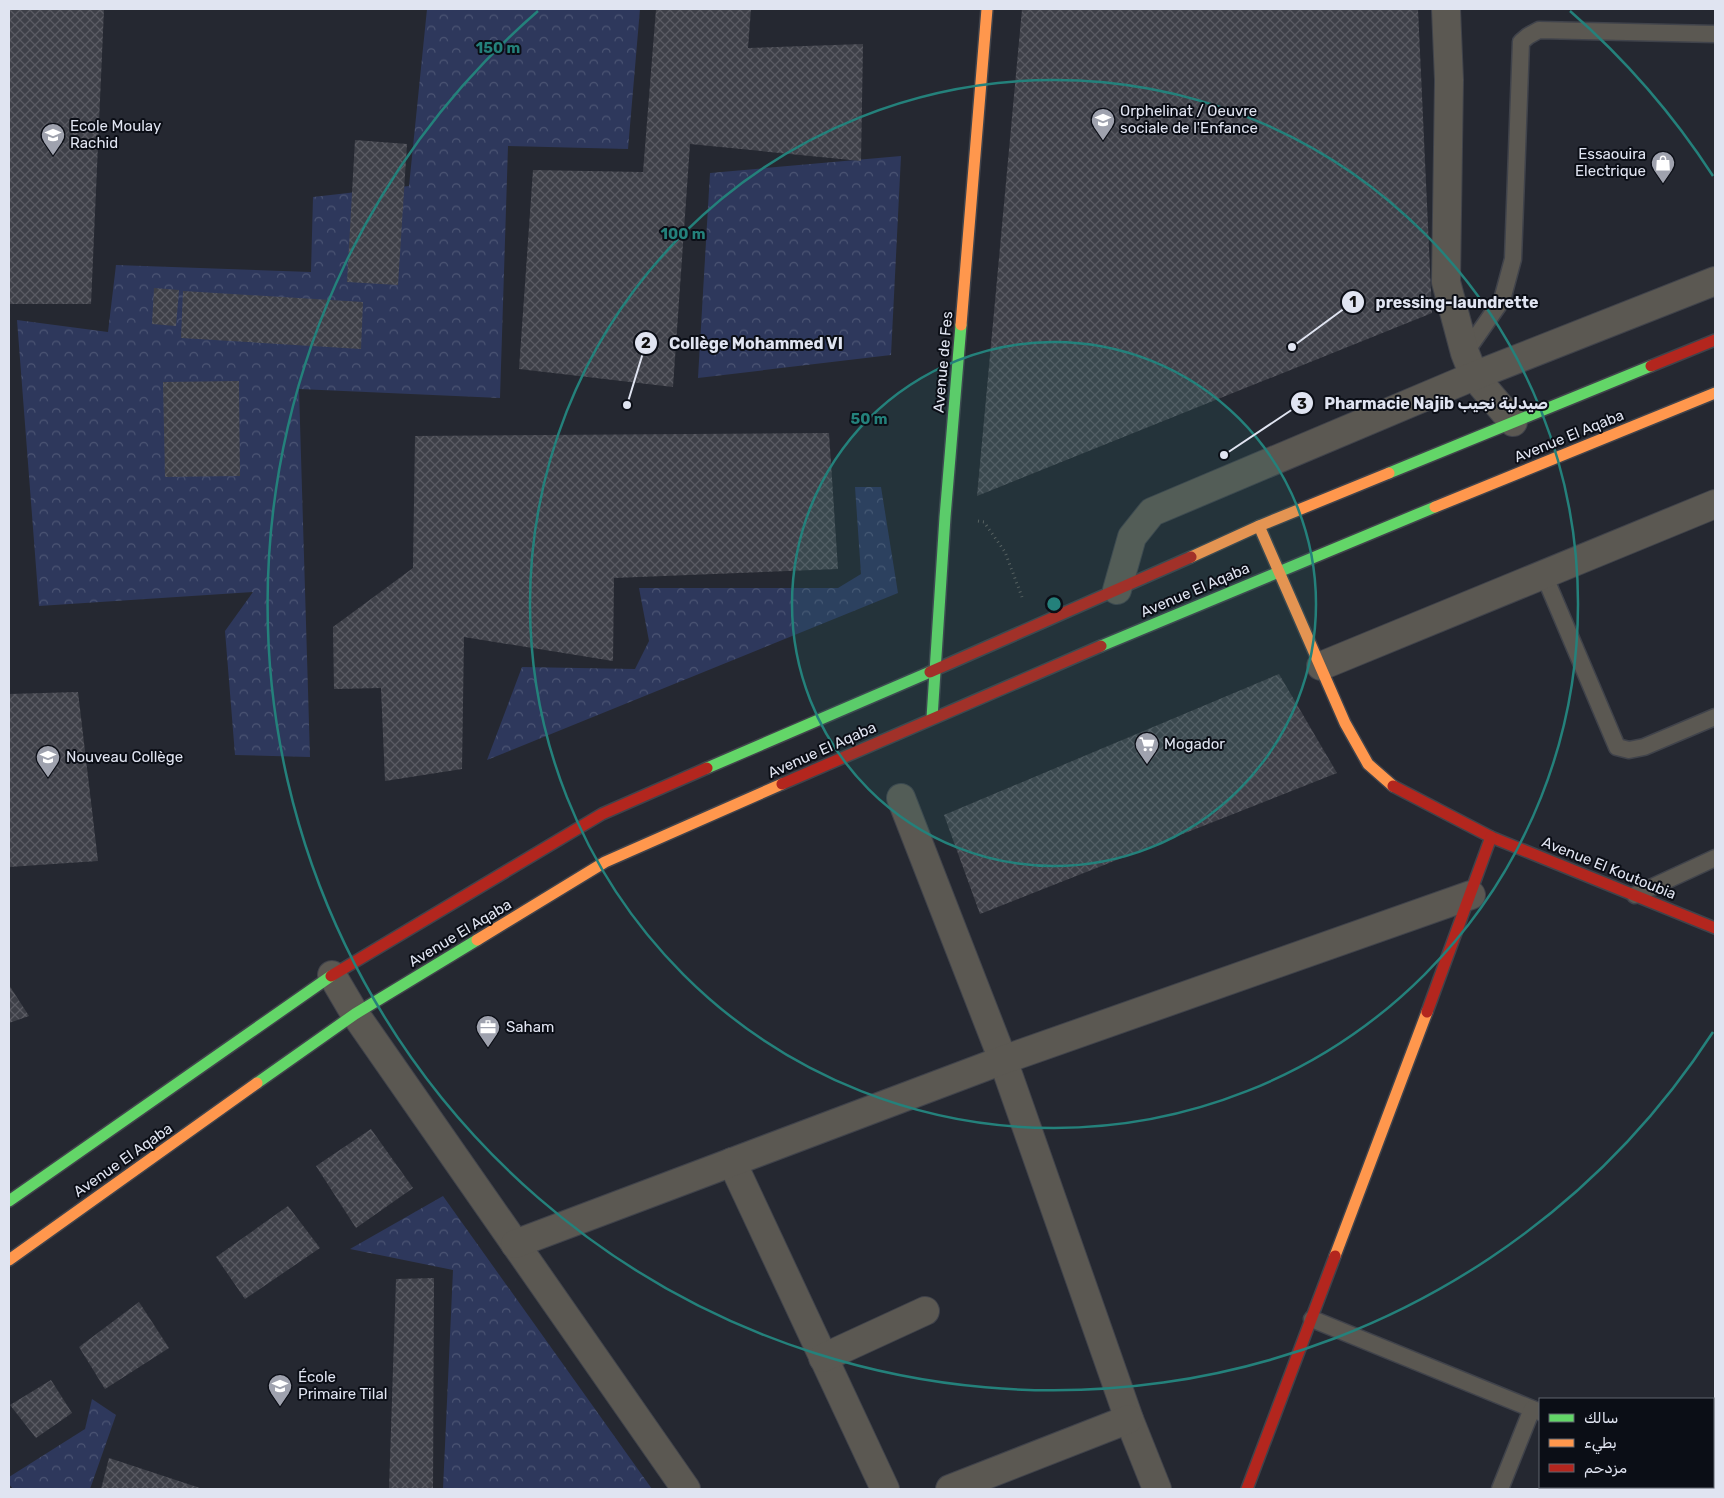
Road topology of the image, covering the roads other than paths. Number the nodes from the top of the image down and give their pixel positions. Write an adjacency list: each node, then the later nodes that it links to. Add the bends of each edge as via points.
1 (987, 9): 15 (main road, Avenue de Fes)
2 (1446, 9): 6 (street, via 1449,80 1446,282)
3 (1715, 34): 6 (lane, via 1539,30 1522,42 1513,259 1502,300)
4 (1715, 281): 6 (street)
5 (1715, 340): 8 (main road, Avenue El Aqaba)
6 (1470, 364): 8 (street); 13 (street, via 1152,512 1132,537)
7 (1715, 393): 11 (main road, Avenue El Aqaba)
8 (1513, 422): 10 (main road, Avenue El Aqaba)
9 (1715, 504): 12 (street)
10 (1259, 526): 11 (main road, Avenue El Koutoubia); 13 (main road, Avenue El Aqaba)
11 (1278, 571): 14 (main road, Avenue El Koutoubia); 17 (main road, Avenue El Aqaba)
12 (1544, 575): 14 (street); 16 (lane, via 1617,747 1629,750 1644,747)
13 (1116, 590): 15 (main road, Avenue El Aqaba)
14 (1321, 666): 19 (main road, Avenue El Koutoubia, via 1345,723 1368,764 1390,785)
15 (935, 669): 17 (main road, Avenue de Fes); 24 (main road, Avenue El Aqaba, via 602,814)
16 (1715, 717)
17 (932, 718): 25 (main road, Avenue El Aqaba, via 604,862)
18 (901, 798): 26 (street)
19 (1491, 838): 21 (main road); 22 (main road, Avenue El Koutoubia)
20 (1715, 858): 22 (lane)
21 (1471, 895): 26 (street); 32 (main road)
22 (1635, 895): 23 (main road, Avenue El Koutoubia)
23 (1715, 928)
24 (332, 975): 25 (street); 28 (main road, Avenue El Aqaba)
25 (355, 1014): 29 (street); 30 (main road, Avenue El Aqaba)
26 (1003, 1060): 27 (street); 35 (street)
27 (732, 1162): 29 (street); 33 (street)
28 (9, 1201)
29 (515, 1244): 36 (street)
30 (9, 1260)
31 (925, 1311): 33 (street)
32 (1312, 1319): 34 (lane); 40 (main road)
33 (823, 1358): 37 (street)
34 (1536, 1410): 41 (lane)
35 (1129, 1418): 38 (street); 39 (street)
36 (686, 1489)
37 (884, 1489)
38 (950, 1489)
39 (1157, 1489)
40 (1247, 1489)
41 (1500, 1489)

